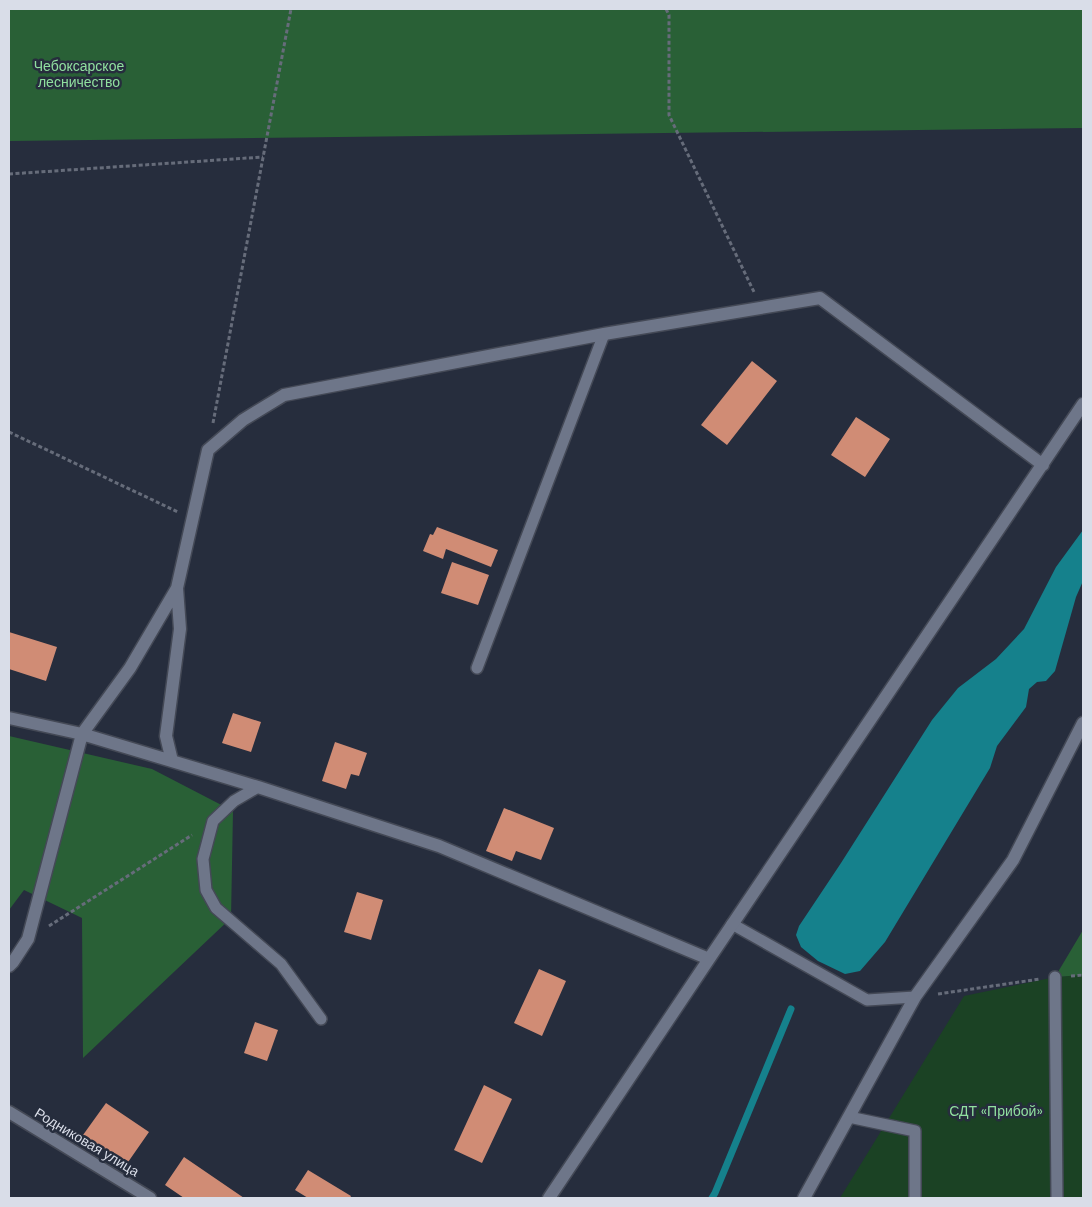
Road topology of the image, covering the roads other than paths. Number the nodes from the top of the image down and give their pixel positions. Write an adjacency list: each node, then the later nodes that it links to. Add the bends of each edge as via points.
1 (604, 334): 3 (street, via 820,298); 4 (street, via 284,395 243,420 208,450); 5 (lane)
2 (1083, 404): 3 (street)
3 (1043, 465): 11 (street)
4 (177, 588): 8 (street, via 130,668); 9 (street, via 180,629 166,736)
5 (477, 668)
6 (9, 718): 8 (street)
7 (1083, 723): 15 (street, via 1013,860)
8 (82, 734): 9 (street); 13 (street, via 28,939)
9 (172, 761): 10 (street)
10 (258, 786): 12 (street, via 439,846); 16 (lane, via 213,821 203,859 206,890 216,908 281,964)
11 (732, 924): 12 (street); 15 (lane, via 867,1000)
12 (708, 959): 20 (street)
13 (10, 967)
14 (1055, 977): 23 (lane)
15 (915, 997): 18 (street)
16 (321, 1018)
17 (9, 1112): 19 (street, Родниковая улица)
18 (848, 1117): 21 (street); 22 (lane, via 915,1131)
19 (150, 1198)
20 (549, 1198)
21 (804, 1198)
22 (915, 1198)
23 (1058, 1198)

